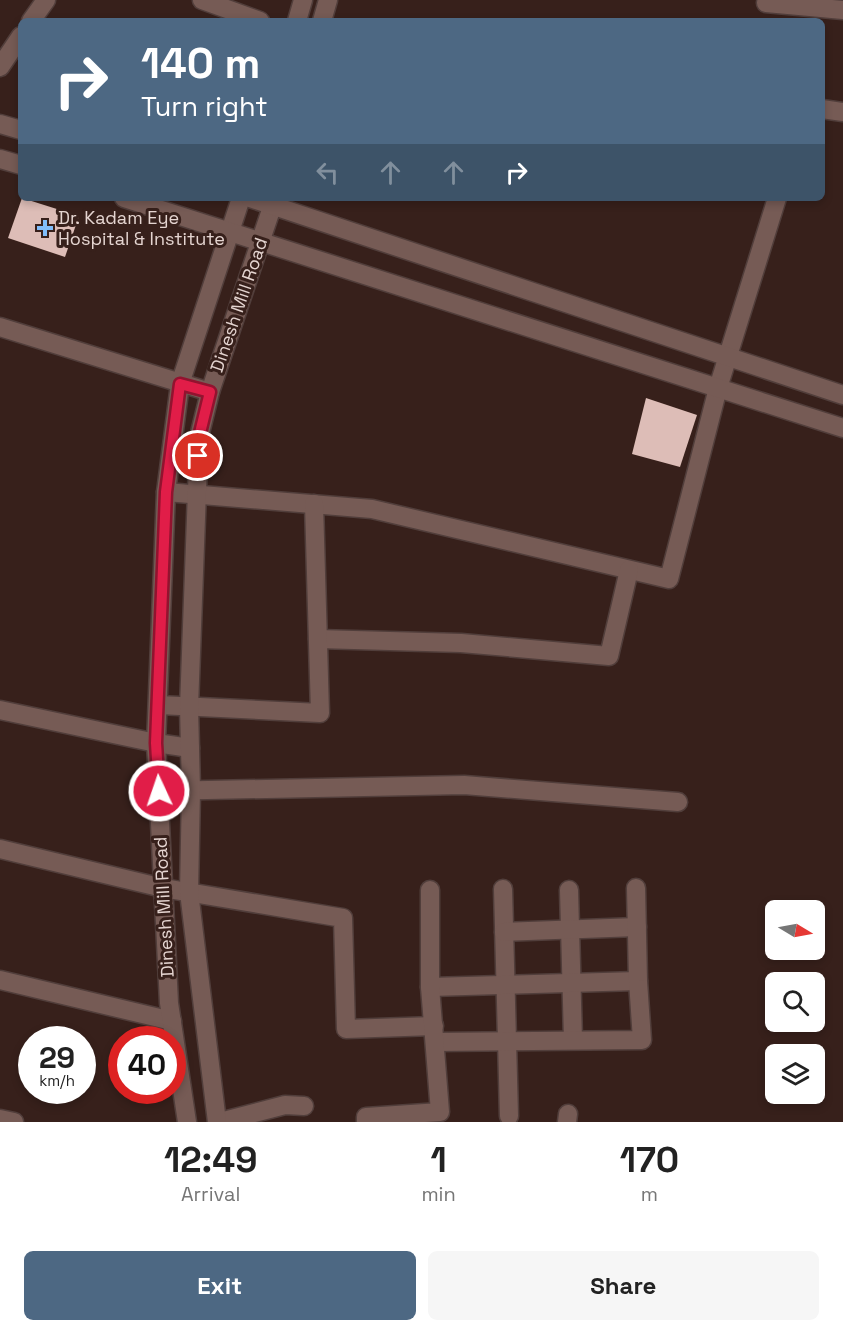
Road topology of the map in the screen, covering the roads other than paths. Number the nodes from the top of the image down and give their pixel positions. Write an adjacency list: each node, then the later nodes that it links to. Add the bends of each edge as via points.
1 (46, 0): 7 (street)
2 (202, 0): 8 (street)
3 (303, 0): 9 (street)
4 (328, 0): 10 (street)
5 (767, 8): 6 (street)
6 (843, 10)
7 (34, 18)
8 (252, 18)
9 (298, 18)
10 (323, 18)
11 (18, 40): 12 (street)
12 (0, 67)
13 (825, 109): 14 (street)
14 (843, 112)
15 (0, 124): 16 (street)
16 (18, 129)
17 (0, 159): 18 (street)
18 (18, 164)
19 (133, 201): 23 (street)
20 (240, 201): 23 (street, Dinesh Mill Road)
21 (776, 201): 26 (street)
22 (274, 202): 24 (street, Dinesh Mill Road); 26 (street)
23 (230, 232): 24 (street); 27 (street, Dinesh Mill Road)
24 (260, 241): 28 (street); 29 (street, Dinesh Mill Road)
25 (0, 327): 27 (street)
26 (728, 357): 28 (street); 30 (street)
27 (180, 384): 29 (street); 32 (street, Dinesh Mill Road)
28 (718, 388): 31 (street); 35 (street, via 669,579)
29 (210, 392): 33 (street, Dinesh Mill Road, via 199,437)
30 (843, 395)
31 (843, 428)
32 (166, 492): 33 (street); 37 (street, Dinesh Mill Road)
33 (196, 494): 34 (street); 38 (street, Dinesh Mill Road)
34 (314, 504): 35 (street, via 372,509); 36 (street)
35 (629, 570): 36 (street, via 609,656 461,642)
36 (318, 639): 38 (street, via 320,713)
37 (159, 705): 38 (street); 40 (street, Dinesh Mill Road)
38 (189, 707): 41 (street, Dinesh Mill Road)
39 (0, 710): 40 (street)
40 (156, 743): 41 (street); 43 (street, Dinesh Mill Road)
41 (190, 748): 42 (street, Dinesh Mill Road)
42 (191, 790): 43 (street); 44 (street, via 464,785); 51 (street, Dinesh Mill Road)
43 (159, 791): 46 (street, Dinesh Mill Road)
44 (678, 802)
45 (0, 849): 46 (street)
46 (163, 888): 51 (street); 60 (street, Dinesh Mill Road)
47 (636, 888): 52 (street)
48 (502, 889): 54 (street)
49 (430, 890): 59 (street)
50 (569, 890): 53 (street)
51 (189, 892): 61 (street, via 343,918 346,1029); 70 (street, Dinesh Mill Road)
52 (637, 927): 53 (street); 56 (street)
53 (569, 931): 54 (street); 57 (street)
54 (504, 932): 58 (street)
55 (0, 980): 60 (street)
56 (638, 981): 57 (street); 63 (street, via 642,1040)
57 (570, 983): 58 (street); 63 (street)
58 (506, 985): 59 (street); 62 (street)
59 (430, 987): 61 (street)
60 (172, 1021): 69 (street, Dinesh Mill Road)
61 (434, 1034): 62 (street); 71 (street, via 440,1112 366,1117)
62 (507, 1040): 63 (street); 66 (street)
63 (573, 1040)
64 (304, 1106): 65 (street)
65 (286, 1114): 70 (street)
66 (509, 1116)
67 (0, 1119): 68 (street)
68 (14, 1122)
69 (187, 1122)
70 (219, 1122)
71 (366, 1122)

